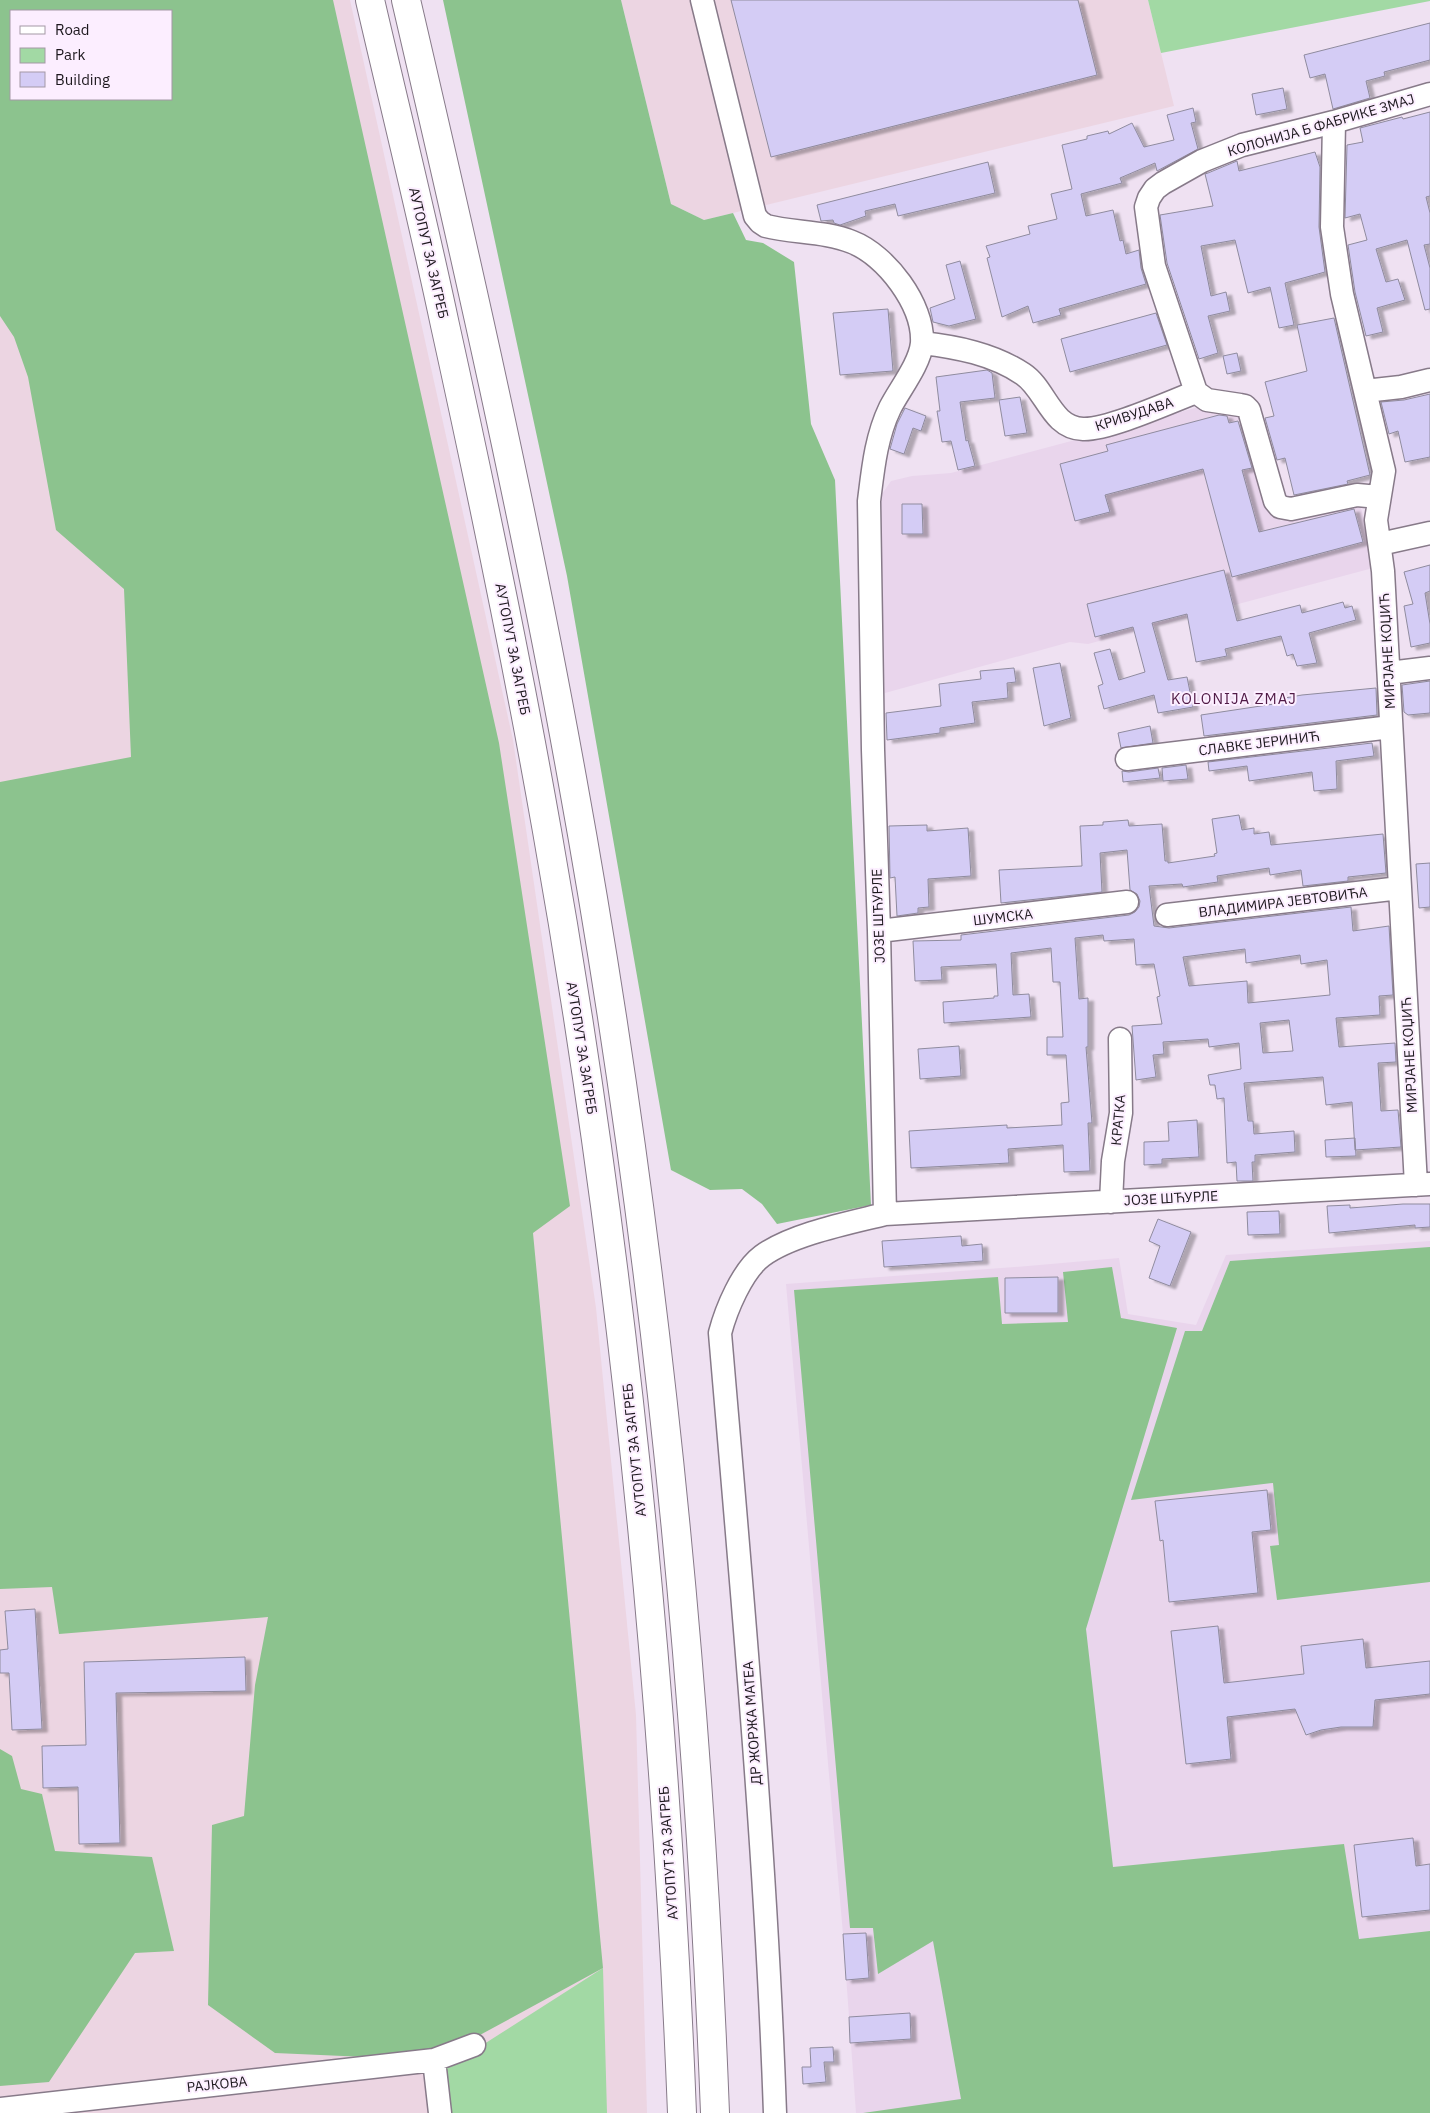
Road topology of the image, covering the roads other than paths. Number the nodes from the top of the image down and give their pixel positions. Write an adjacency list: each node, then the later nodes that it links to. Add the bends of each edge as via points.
1 (370, 0): 31 (highway, АУТОПУТ ЗА ЗАГРЕБ, via 445,321 507,618 549,845 599,1159 654,1651 677,1982)
2 (406, 0): 5 (highway)
3 (415, 0): 5 (highway)
4 (702, 0): 8 (street, via 755,216 766,226 849,241 880,259 912,305)
5 (415, 40): 32 (highway, via 540,612 574,789 628,1128 658,1366 684,1620 699,1809)
6 (1430, 94): 7 (street, КОЛОНИЈА Б ФАБРИКЕ ЗМАЈ)
7 (1334, 122): 10 (street, МИРЈАНЕ КОЏИЋ, via 1332,227 1342,294); 11 (street, КОЛОНИЈА Б ФАБРИКЕ ЗМАЈ, via 1242,145 1219,154 1163,183 1149,198 1146,218 1154,266)
8 (922, 343): 11 (street, КРИВУДАВА, via 980,354 1015,370 1031,380 1062,421 1083,429 1112,423); 22 (street, ЈОЗЕ ШЋУРЛЕ, via 883,425 872,470 869,501)
9 (1430, 380): 10 (street, via 1401,387)
10 (1365, 390): 12 (street, МИРЈАНЕ КОЏИЋ, via 1384,471)
11 (1196, 392): 12 (street, via 1207,400 1245,406 1250,410 1272,493 1280,507 1298,508 1357,495)
12 (1379, 497): 14 (street, МИРЈАНЕ КОЏИЋ, via 1376,520)
13 (1430, 533): 14 (street)
14 (1380, 544): 16 (street, МИРЈАНЕ КОЏИЋ)
15 (1430, 668): 16 (street)
16 (1388, 673): 17 (street, МИРЈАНЕ КОЏИЋ)
17 (1391, 727): 18 (street, СЛАВКЕ ЈЕРИНИЋ); 19 (street, МИРЈАНЕ КОЏИЋ)
18 (1127, 758)
19 (1400, 888): 21 (street, ВЛАДИМИРА ЈЕВТОВИЋА); 24 (street, МИРЈАНЕ КОЏИЋ)
20 (1127, 902): 22 (street, ШУМСКА)
21 (1167, 915)
22 (879, 931): 26 (street, ЈОЗЕ ШЋУРЛЕ)
23 (1120, 1039): 25 (street, КРАТКА, via 1121,1113 1113,1161)
24 (1423, 1185): 25 (street, ЈОЗЕ ШЋУРЛЕ)
25 (1111, 1202): 26 (street, ЈОЗЕ ШЋУРЛЕ)
26 (885, 1214): 33 (street, ДР ЖОРЖА МАТЕА, via 805,1237 760,1257 730,1302 720,1333 747,1654)
27 (474, 2045): 28 (street, РАЈКОВА)
28 (434, 2060): 29 (street, РАЈКОВА); 30 (street)
29 (0, 2108)
30 (440, 2113)
31 (682, 2113)
32 (715, 2113)
33 (776, 2113)

